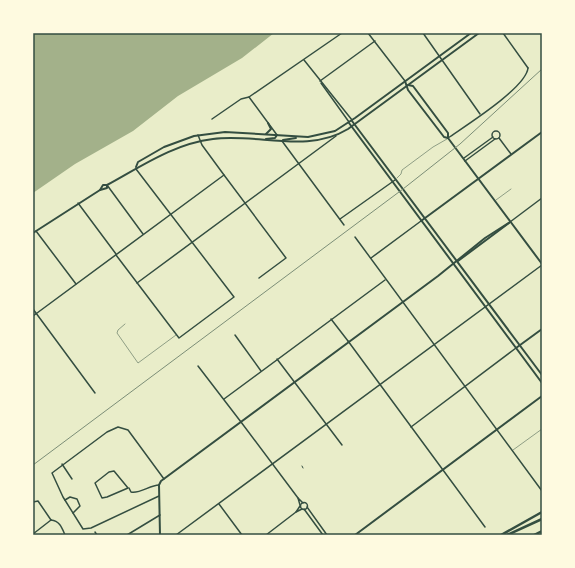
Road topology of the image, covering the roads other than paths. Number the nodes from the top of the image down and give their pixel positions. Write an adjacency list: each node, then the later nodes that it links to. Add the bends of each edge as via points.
1 (342, 33): 9 (street)
2 (368, 33): 7 (street)
3 (423, 33): 8 (street)
4 (470, 33): 8 (main road)
5 (479, 33): 10 (main road)
6 (503, 33): 15 (street, via 528,68 525,77 515,89)
7 (375, 41): 11 (street); 12 (street)
8 (439, 57): 10 (street); 12 (main road)
9 (304, 60): 11 (street); 14 (street)
10 (441, 61): 13 (main road); 15 (street)
11 (320, 81): 17 (street); 19 (street)
12 (405, 81): 13 (main road); 17 (main road)
13 (408, 85): 20 (main road); 29 (main road, via 408,90 426,114); 29 (main road, via 413,86 420,95 448,133)
14 (249, 97): 16 (street, via 241,99); 18 (street)
15 (480, 114): 29 (street)
16 (212, 119)
17 (352, 120): 19 (main road); 20 (main road)
18 (268, 123): 23 (main road, via 271,129); 25 (street)
19 (349, 123): 21 (main road); 27 (main road, via 328,133)
20 (355, 124): 21 (main road); 40 (main road)
21 (352, 127): 26 (main road); 42 (main road)
22 (542, 132): 35 (main road)
23 (266, 134): 24 (main road, via 225,132); 25 (main road)
24 (198, 135): 33 (street); 38 (main road, via 164,147 138,162)
25 (277, 135): 27 (main road); 32 (main road, via 275,138)
26 (336, 136): 34 (main road, via 311,142); 37 (street)
27 (298, 137): 34 (main road)
28 (493, 137): 30 (street, via 494,132 498,132); 31 (street); 36 (street)
29 (448, 138): 36 (main road); 40 (lane, via 433,146)
30 (499, 138): 31 (street); 35 (street)
31 (495, 139): 36 (street)
32 (263, 140): 33 (main road, via 226,138); 34 (main road)
33 (200, 141): 38 (main road, via 178,146); 39 (street)
34 (282, 141): 37 (street)
35 (511, 154): 41 (main road)
36 (464, 160): 41 (main road)
37 (298, 163): 48 (street); 51 (street)
38 (135, 167): 43 (main road); 49 (street)
39 (224, 175): 48 (street); 49 (street)
40 (396, 179): 42 (street); 50 (main road)
41 (478, 180): 46 (main road); 50 (main road)
42 (392, 182): 51 (street); 52 (main road)
43 (108, 185): 47 (main road, via 107,188); 57 (street)
44 (511, 189): 46 (lane)
45 (542, 198): 53 (street)
46 (495, 201): 53 (main road)
47 (78, 203): 55 (main road); 60 (street)
48 (244, 203): 59 (street); 65 (street, via 286,258)
49 (170, 214): 57 (street); 59 (street)
50 (425, 218): 52 (main road); 62 (main road)
51 (340, 219): 54 (street)
52 (421, 221): 61 (street); 63 (main road)
53 (510, 222): 62 (main road, via 488,235); 64 (main road)
54 (344, 225)
55 (36, 231): 56 (main road); 68 (street)
56 (33, 233)
57 (144, 234): 60 (street)
58 (355, 237): 61 (street)
59 (191, 242): 67 (street); 78 (street, via 234,297 179,338)
60 (116, 254): 67 (street); 68 (street)
61 (371, 258): 66 (street)
62 (457, 261): 63 (main road); 70 (main road)
63 (453, 264): 69 (main road); 71 (main road)
64 (542, 265): 70 (street)
65 (259, 278)
66 (385, 280): 69 (street); 75 (street)
67 (137, 283): 78 (street)
68 (76, 284): 73 (street)
69 (402, 301): 80 (main road); 81 (street)
70 (489, 304): 71 (street); 82 (main road)
71 (485, 307): 81 (street); 83 (main road)
72 (33, 309): 73 (street)
73 (36, 314): 74 (street); 92 (street)
74 (33, 316)
75 (331, 319): 80 (street); 84 (street)
76 (125, 324): 78 (lane, via 117,333 138,363)
77 (542, 330): 82 (main road)
78 (176, 335)
79 (235, 335): 86 (street)
80 (348, 341): 88 (main road); 90 (street)
81 (434, 345): 90 (street); 91 (street)
82 (520, 346): 83 (main road); 87 (main road)
83 (516, 348): 89 (main road); 91 (street)
84 (277, 359): 86 (street); 88 (street)
85 (198, 366): 94 (street)
86 (261, 371): 94 (street)
87 (542, 375)
88 (295, 382): 95 (main road); 96 (street)
89 (542, 383)
90 (380, 385): 96 (street); 97 (street)
91 (465, 388): 97 (street); 99 (street)
92 (95, 393)
93 (542, 396): 99 (main road)
94 (224, 400): 95 (street)
95 (241, 422): 103 (street); 106 (main road)
96 (326, 424): 100 (street); 103 (street)
97 (411, 427): 104 (street)
98 (542, 429): 101 (lane)
99 (496, 430): 101 (street); 104 (main road)
100 (342, 445)
101 (512, 451): 109 (street)
102 (62, 464): 105 (street); 106 (street, via 118,427 128,430); 112 (street, via 53,470 52,475)
103 (272, 464): 111 (street); 115 (street)
104 (443, 470): 125 (street); 138 (main road)
105 (72, 479)
106 (164, 479): 107 (main road)
107 (159, 485): 108 (street, via 151,485 136,492 131,492); 110 (main road)
108 (128, 488): 108 (street, via 114,471 97,481 95,485 100,496 104,498)
109 (542, 491)
110 (159, 496): 121 (street, via 87,530 82,528); 122 (main road)
111 (298, 498): 114 (street); 116 (street)
112 (65, 500): 121 (street); 121 (street, via 70,497 77,499 80,506)
113 (33, 502): 124 (street, via 38,501)
114 (303, 502): 116 (street); 117 (street)
115 (219, 504): 133 (street); 134 (street)
116 (300, 505): 118 (street); 119 (street)
117 (307, 507): 118 (street); 137 (street)
118 (303, 509): 119 (street); 136 (street)
119 (296, 512): 135 (street)
120 (542, 512): 139 (highway)
121 (73, 513)
122 (160, 516): 131 (street); 132 (main road)
123 (542, 519): 140 (highway)
124 (51, 520): 128 (street); 129 (street, via 56,520 60,524)
125 (485, 527)
126 (542, 531): 141 (highway)
127 (95, 532): 130 (street)
128 (33, 534)
129 (65, 535)
130 (97, 535)
131 (127, 535)
132 (160, 535)
133 (176, 535)
134 (242, 535)
135 (266, 535)
136 (323, 535)
137 (327, 535)
138 (355, 535)
139 (501, 535)
140 (507, 535)
141 (534, 535)

